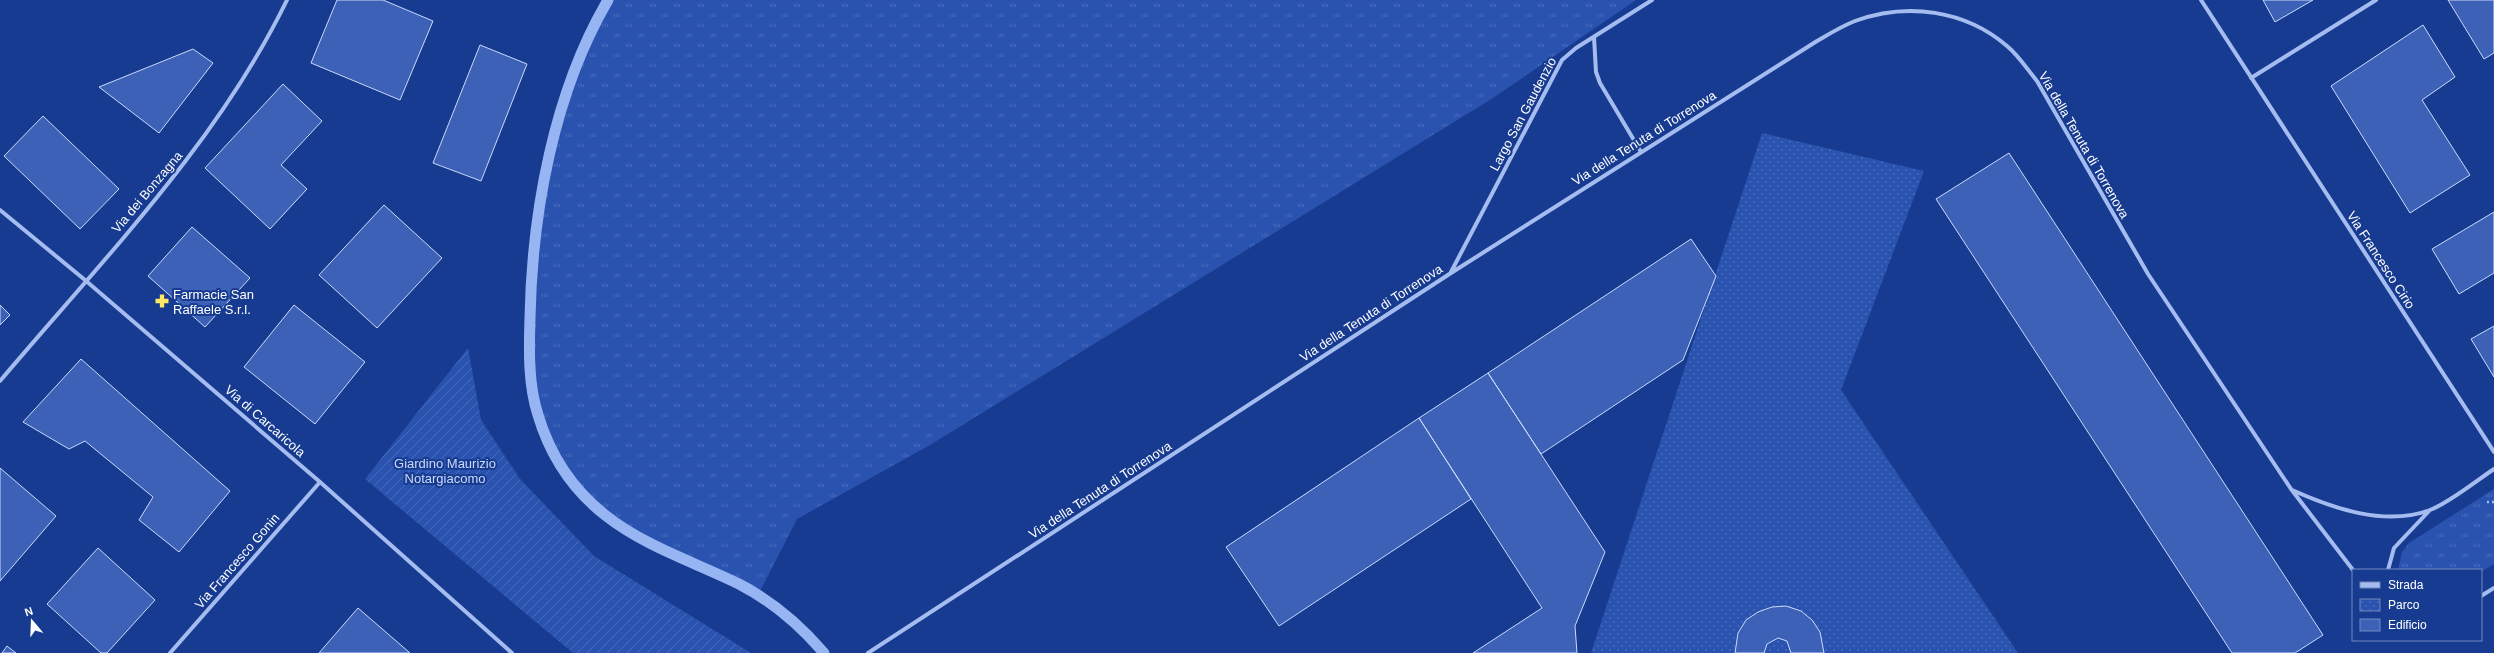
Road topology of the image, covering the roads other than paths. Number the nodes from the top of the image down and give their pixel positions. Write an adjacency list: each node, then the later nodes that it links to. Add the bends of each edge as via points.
1 (287, 0): 10 (street, Via dei Bonzagna, via 247,74 206,135 148,209)
2 (1652, 0): 5 (street, Largo San Gaudenzio)
3 (2201, 0): 6 (street, Via Francesco Cirio)
4 (2376, 0): 6 (street)
5 (1594, 37): 7 (street, via 1600,83); 9 (street, Largo San Gaudenzio, via 1568,54 1557,67)
6 (2251, 78): 12 (street, Via Francesco Cirio)
7 (1641, 152): 9 (street, Via della Tenuta di Torrenova); 15 (street, Via della Tenuta di Torrenova, via 1817,41 1854,21 1872,16 1915,11 1930,11 1967,20 2008,46 2037,81 2148,274)
8 (0, 210): 10 (street, Via di Carcaricola)
9 (1451, 273): 23 (street, Via della Tenuta di Torrenova)
10 (85, 280): 11 (street, Via dei Bonzagna); 14 (street, Via di Carcaricola)
11 (0, 381)
12 (2494, 452)
13 (2494, 469): 16 (street)
14 (320, 482): 21 (street, Via Francesco Gonin); 22 (street, Via di Carcaricola)
15 (2291, 489): 16 (street, via 2354,513 2390,516); 17 (street, Via della Tenuta di Torrenova)
16 (2430, 510): 18 (street, via 2394,548)
17 (2352, 569)
18 (2388, 569)
19 (2494, 588): 20 (street)
20 (2482, 595)
21 (170, 653)
22 (512, 653)
23 (868, 653)

